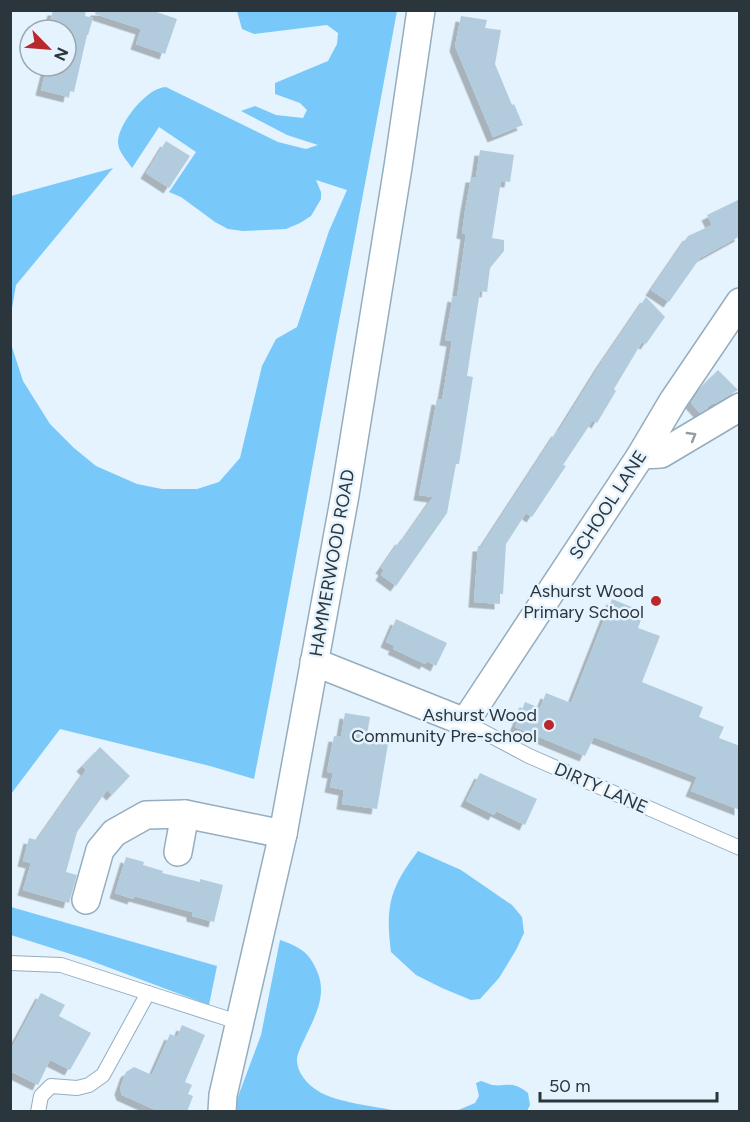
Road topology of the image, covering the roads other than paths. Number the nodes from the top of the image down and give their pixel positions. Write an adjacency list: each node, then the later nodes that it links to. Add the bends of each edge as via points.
1 (421, 10): 5 (street, HAMMERWOOD ROAD)
2 (740, 302): 4 (street, SCHOOL LANE)
3 (740, 407): 4 (street, one-way to 3, via 661,454)
4 (641, 455): 6 (street, SCHOOL LANE)
5 (315, 662): 6 (street); 8 (street, HAMMERWOOD ROAD)
6 (465, 722): 9 (lane, DIRTY LANE, via 529,756)
7 (185, 814): 8 (street); 10 (street); 11 (street, via 146,815 114,833 100,850)
8 (283, 834): 14 (street, HAMMERWOOD ROAD)
9 (740, 848)
10 (178, 852)
11 (86, 900)
12 (10, 963): 13 (lane, via 61,965)
13 (148, 993): 14 (lane); 16 (lane, via 104,1075 77,1088 51,1086 41,1096)
14 (241, 1023): 15 (street, HAMMERWOOD ROAD)
15 (218, 1106)
16 (38, 1112)

